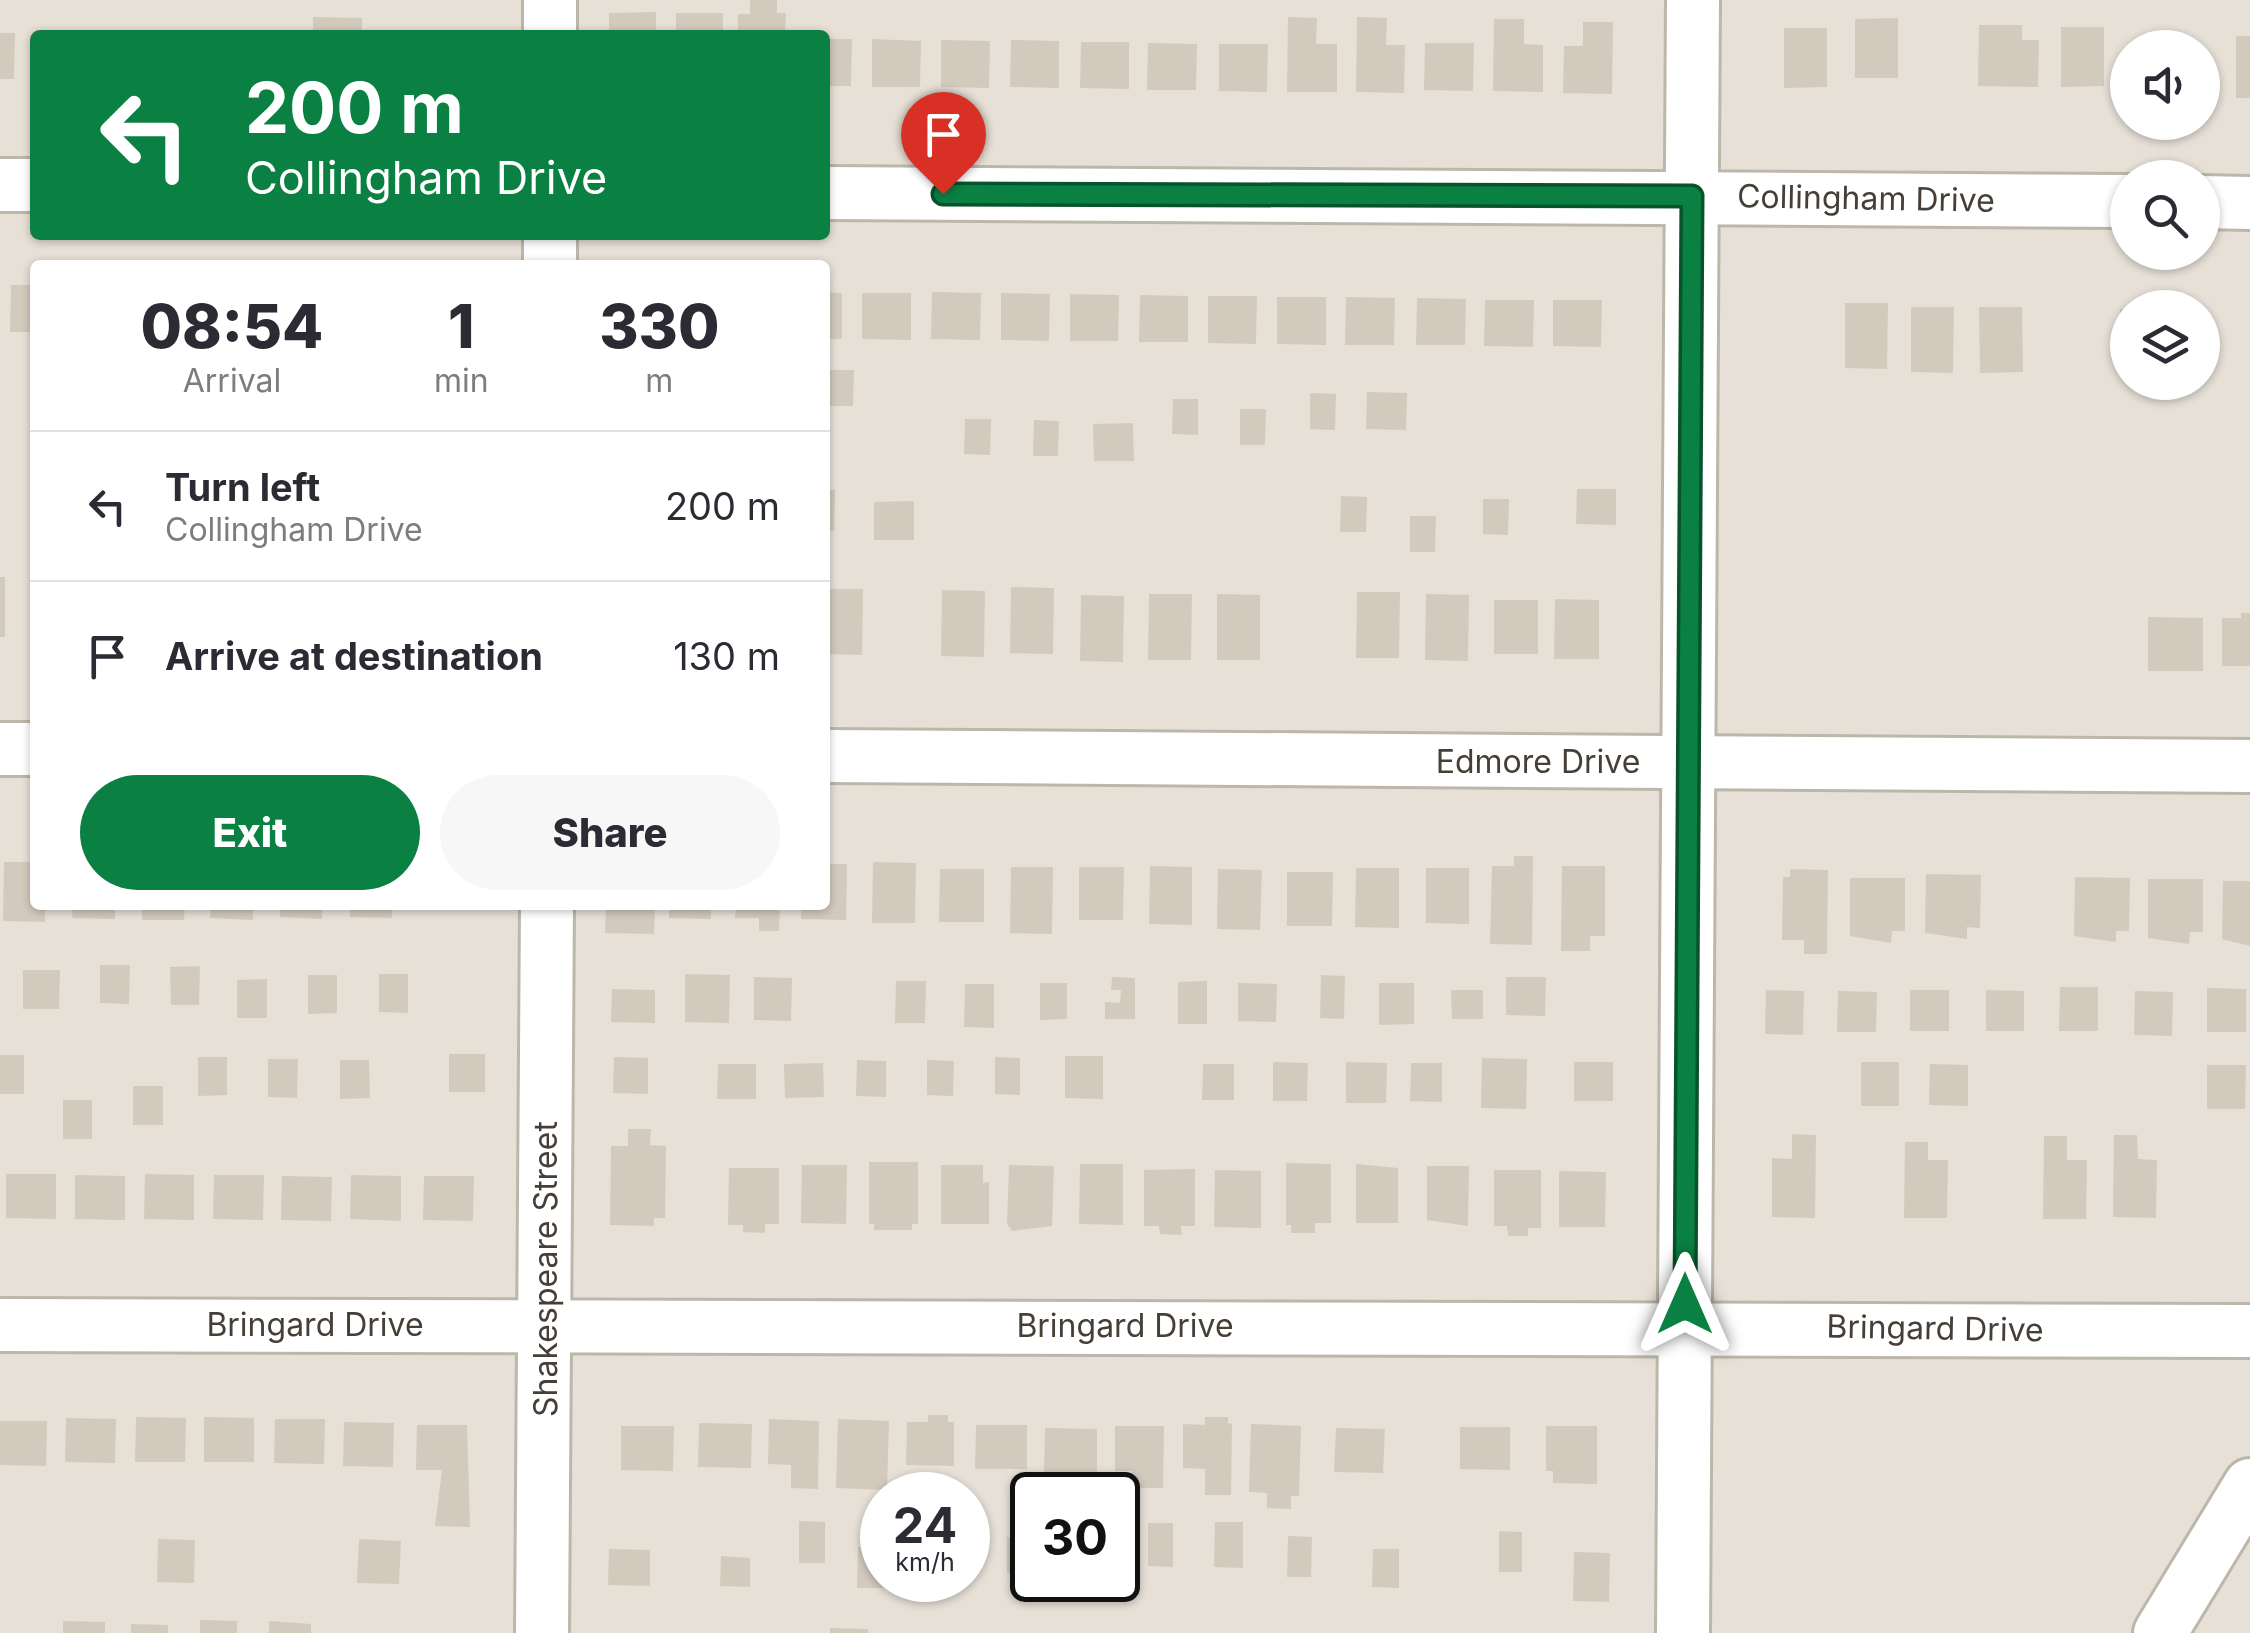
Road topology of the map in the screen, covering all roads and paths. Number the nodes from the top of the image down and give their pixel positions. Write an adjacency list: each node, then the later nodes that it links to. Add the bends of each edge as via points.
1 (550, 0): 3 (street)
2 (1693, 0): 7 (street)
3 (550, 30)
4 (0, 185): 5 (street)
5 (30, 185)
6 (830, 193): 7 (street, Collingham Drive)
7 (1692, 196): 8 (street, Collingham Drive); 14 (street)
8 (2110, 201)
9 (2220, 202): 10 (street)
10 (2250, 202)
11 (0, 749): 12 (street)
12 (30, 749)
13 (830, 756): 14 (street, Edmore Drive)
14 (1688, 762): 15 (street, Edmore Drive); 19 (street)
15 (2250, 766)
16 (547, 910): 17 (street, Shakespeare Street)
17 (545, 1323): 18 (street, Bringard Drive); 19 (street, Bringard Drive); 22 (street, Shakespeare Street)
18 (0, 1324)
19 (1685, 1326): 20 (street, Bringard Drive); 23 (street)
20 (2250, 1331)
21 (2250, 1485): 24 (street)
22 (542, 1633)
23 (1684, 1633)
24 (2160, 1633)

